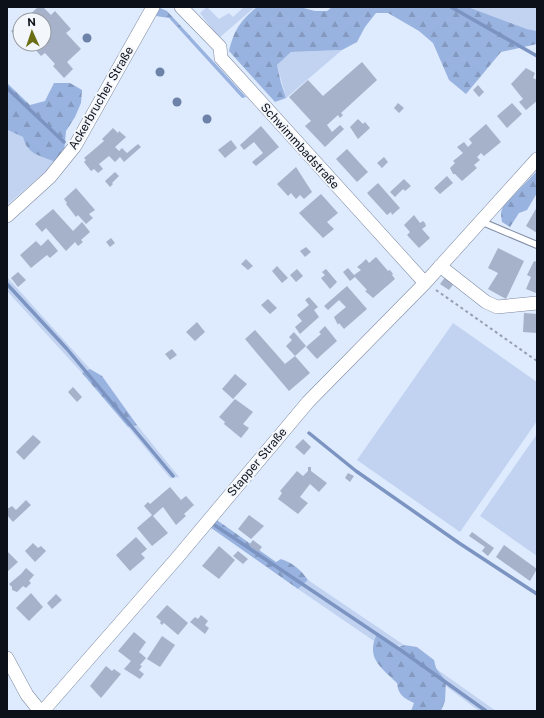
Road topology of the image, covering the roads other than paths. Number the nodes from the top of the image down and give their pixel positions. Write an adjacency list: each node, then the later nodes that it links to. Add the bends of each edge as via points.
1 (154, 7): 4 (street, Ackerbrucher Straße, via 75,146 50,177)
2 (182, 7): 8 (street, Schwimmbadstraße, via 220,47 221,58)
3 (537, 159): 5 (street, Stapper Straße)
4 (7, 216)
5 (480, 221): 6 (lane); 7 (street, Stapper Straße)
6 (537, 245)
7 (440, 266): 8 (street, Stapper Straße); 9 (street, via 486,302 497,307)
8 (425, 282): 12 (street, Stapper Straße, via 308,402 177,558)
9 (537, 302)
10 (7, 658): 11 (street, via 27,695)
11 (40, 711)
12 (43, 711)

